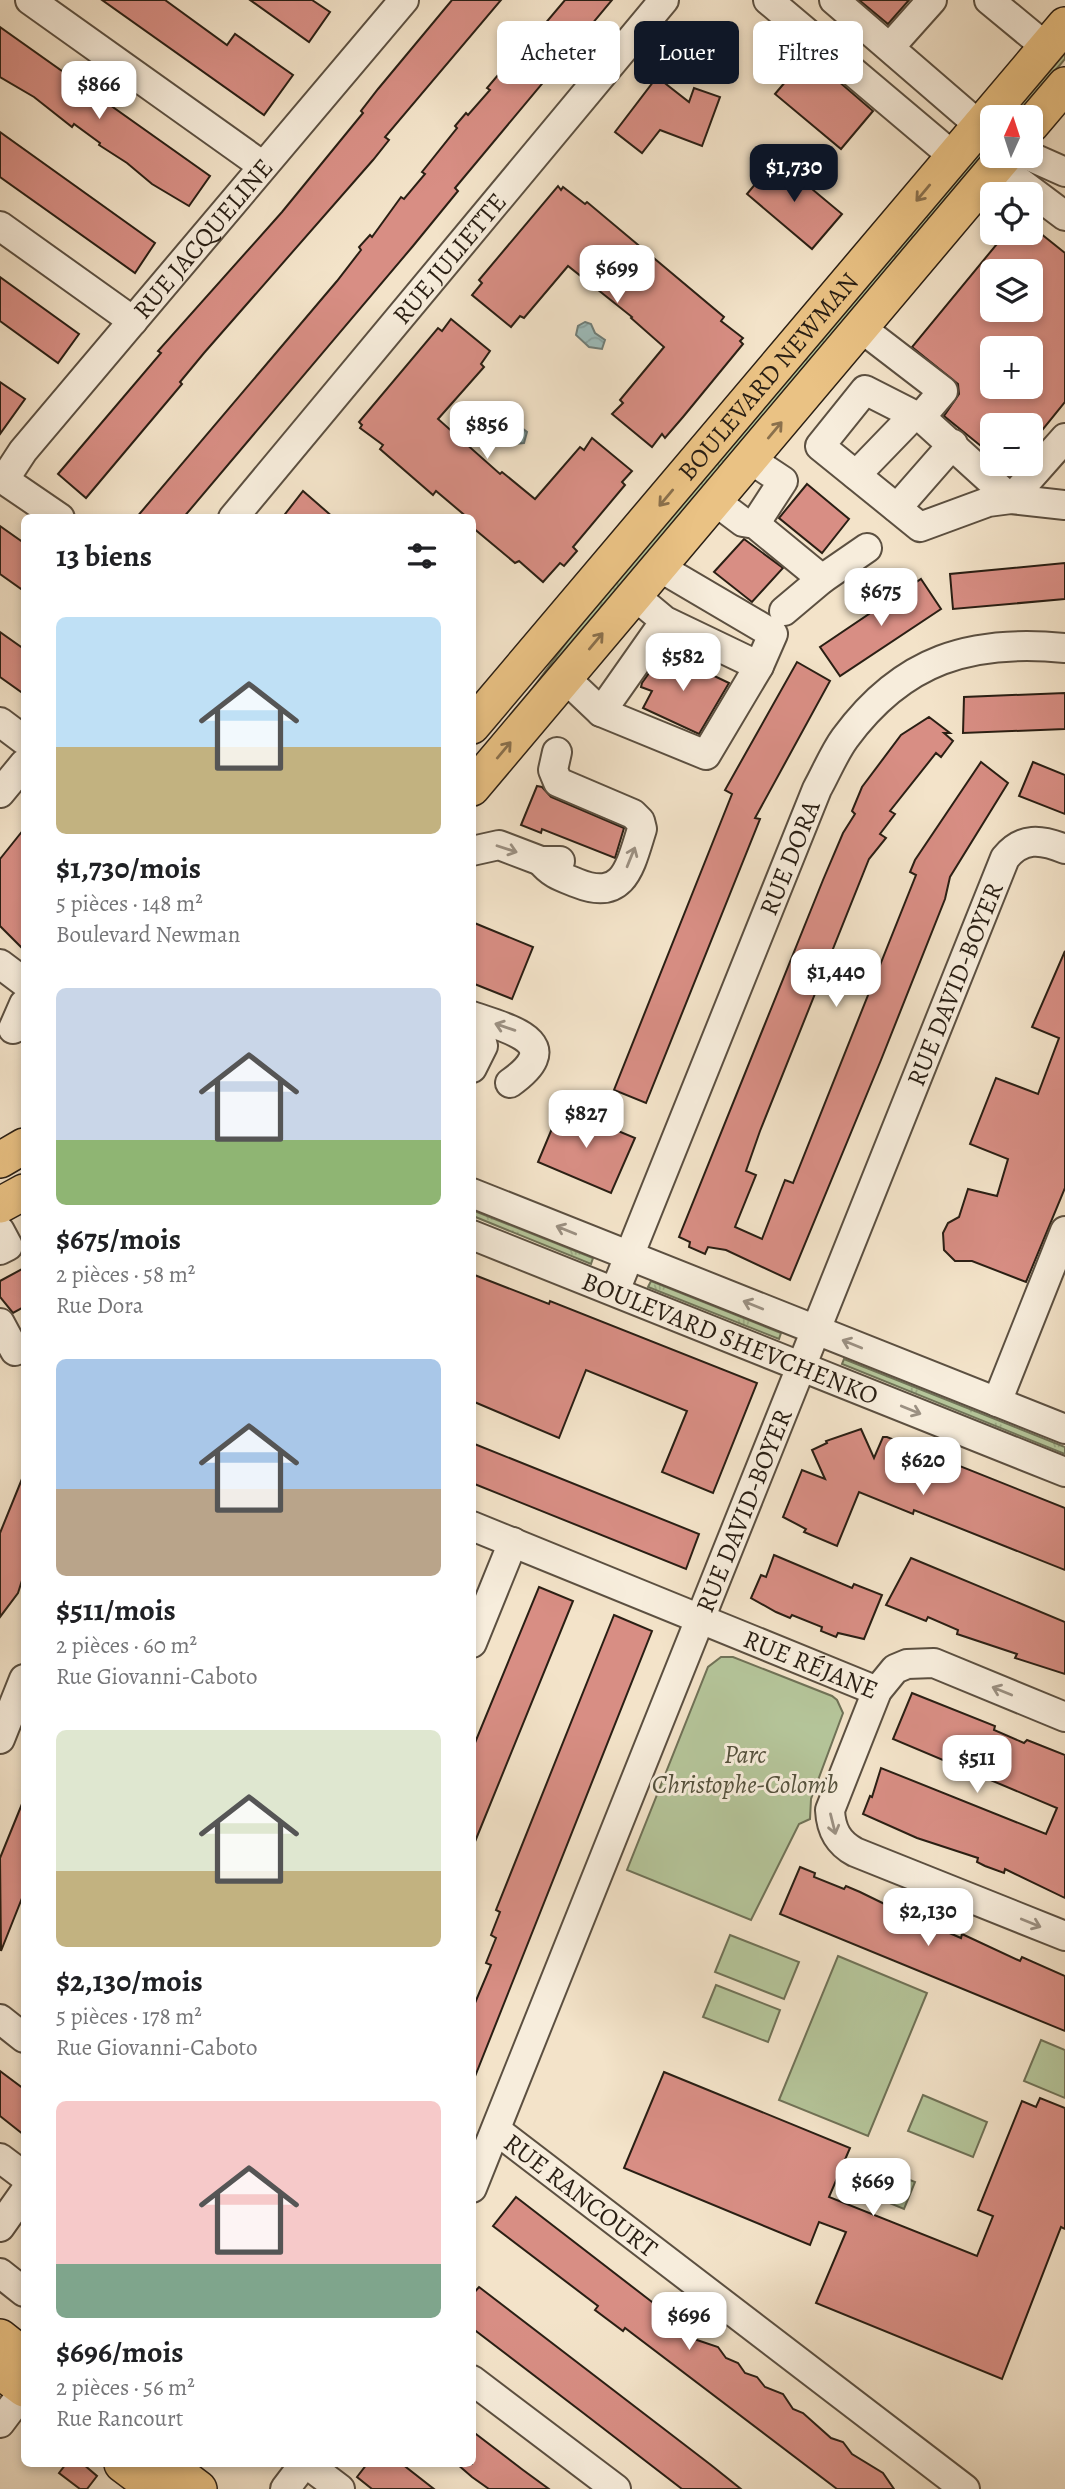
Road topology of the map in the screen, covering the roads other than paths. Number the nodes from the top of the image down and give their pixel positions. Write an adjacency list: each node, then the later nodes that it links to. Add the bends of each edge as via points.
1 (30, 0): 15 (street)
2 (664, 0): 35 (street, RUE JULIETTE)
3 (768, 0): 14 (street)
4 (834, 0): 9 (street)
5 (932, 0): 9 (street)
6 (989, 0): 8 (street)
7 (392, 4): 15 (street, RUE JACQUELINE)
8 (1056, 36): 11 (main road, BOULEVARD NEWMAN)
9 (890, 47): 13 (street)
10 (1065, 85): 12 (main road)
11 (998, 105)
12 (1043, 111)
13 (980, 126): 14 (main road, BOULEVARD NEWMAN)
14 (954, 157): 47 (main road, BOULEVARD NEWMAN, one-way to 47)
15 (263, 166): 22 (street, RUE JACQUELINE)
16 (1043, 167): 19 (street)
17 (1002, 168): 23 (main road, BOULEVARD NEWMAN)
18 (1019, 168): 20 (street)
19 (1065, 172)
20 (1065, 216)
21 (0, 226): 22 (street)
22 (133, 321): 29 (street, RUE JACQUELINE)
23 (861, 328): 24 (street, via 943,391); 27 (main road, BOULEVARD NEWMAN, one-way to 23)
24 (917, 416): 26 (street); 28 (street); 28 (street, via 865,390 820,446)
25 (1065, 438): 30 (street)
26 (953, 444): 30 (street); 33 (street)
27 (750, 459): 31 (main road, BOULEVARD NEWMAN); 36 (street, via 783,481)
28 (856, 475): 33 (street)
29 (2, 478): 34 (street)
30 (1011, 499): 32 (street); 33 (street, via 988,502 920,527)
31 (715, 501): 36 (street, via 743,522); 38 (main road, BOULEVARD NEWMAN)
32 (1065, 505)
33 (897, 508)
34 (54, 514)
35 (236, 514)
36 (755, 524): 39 (street)
37 (867, 548): 39 (street)
38 (659, 567): 40 (main road, BOULEVARD NEWMAN); 44 (street, via 773,634)
39 (822, 579): 41 (street)
40 (635, 596): 42 (street); 45 (main road, BOULEVARD NEWMAN, one-way to 40)
41 (785, 611)
42 (665, 621): 44 (street); 46 (street)
43 (1065, 648): 71 (street, RUE DORA, via 992,645 947,656 907,678 844,739 817,789)
44 (759, 666): 46 (street, via 706,755)
45 (565, 678): 46 (street); 52 (main road, BOULEVARD NEWMAN, one-way to 45)
46 (601, 712)
47 (476, 721)
48 (0, 722): 49 (street)
49 (21, 738)
50 (557, 752): 55 (street, one-way to 50, via 499,845 541,861 550,873 596,890 608,890 620,882 642,825 633,814 561,785 553,774)
51 (21, 768): 53 (street)
52 (476, 783)
53 (0, 793)
54 (1065, 849): 74 (street, RUE DAVID-BOYER, via 1034,841 1015,845 1005,858)
55 (476, 850)
56 (0, 964): 57 (street)
57 (21, 980)
58 (476, 1017): 61 (street, one-way to 58, via 529,1067 535,1051 532,1041)
59 (476, 1037): 60 (street, via 484,1046)
60 (476, 1061)
61 (510, 1083)
62 (21, 1148): 63 (main road)
63 (0, 1160)
64 (21, 1194): 66 (main road)
65 (476, 1195): 71 (street, BOULEVARD SHEVCHENKO, one-way to 65)
66 (0, 1205)
67 (0, 1231): 70 (street, via 8,1246)
68 (1065, 1231): 77 (street)
69 (476, 1237): 72 (street, BOULEVARD SHEVCHENKO)
70 (0, 1250)
71 (629, 1255): 72 (street, RUE DORA); 74 (street, BOULEVARD SHEVCHENKO, one-way to 71)
72 (615, 1292): 76 (street, BOULEVARD SHEVCHENKO)
73 (0, 1323): 75 (street, via 15,1352)
74 (817, 1330): 76 (street, RUE DAVID-BOYER); 77 (street, BOULEVARD SHEVCHENKO, one-way to 74)
75 (21, 1349)
76 (802, 1366): 79 (street, BOULEVARD SHEVCHENKO, one-way to 79); 82 (street, RUE DAVID-BOYER)
77 (997, 1402): 78 (street, BOULEVARD SHEVCHENKO)
78 (1065, 1429)
79 (1065, 1472)
80 (476, 1528): 81 (street, RUE RÉJANE)
81 (513, 1542): 82 (street, RUE RÉJANE); 83 (street)
82 (702, 1620): 85 (street, RUE RÉJANE); 91 (street, RUE DAVID-BOYER)
83 (476, 1633)
84 (21, 1687): 87 (street)
85 (877, 1691): 86 (street, RUE RÉJANE, one-way to 85, via 934,1663 895,1670); 88 (street, one-way to 88, via 830,1810 839,1840 855,1852)
86 (1065, 1717)
87 (0, 1740)
88 (1065, 1936)
89 (0, 2018): 90 (street)
90 (21, 2036)
91 (496, 2130): 94 (street, RUE DAVID-BOYER); 115 (street, RUE RANCOURT)
92 (0, 2158): 93 (street)
93 (21, 2174)
94 (476, 2179)
95 (21, 2197): 96 (street)
96 (0, 2227)
97 (0, 2273): 98 (street)
98 (21, 2290)
99 (0, 2337): 100 (main road)
100 (21, 2354)
101 (0, 2371): 103 (main road)
102 (476, 2383): 114 (street)
103 (21, 2388)
104 (21, 2394): 105 (street)
105 (0, 2423)
106 (126, 2467): 111 (main road)
107 (170, 2467): 112 (main road)
108 (303, 2467): 113 (street)
109 (313, 2467): 110 (street)
110 (339, 2478)
111 (155, 2489)
112 (199, 2489)
113 (285, 2489)
114 (616, 2489)
115 (965, 2489)

